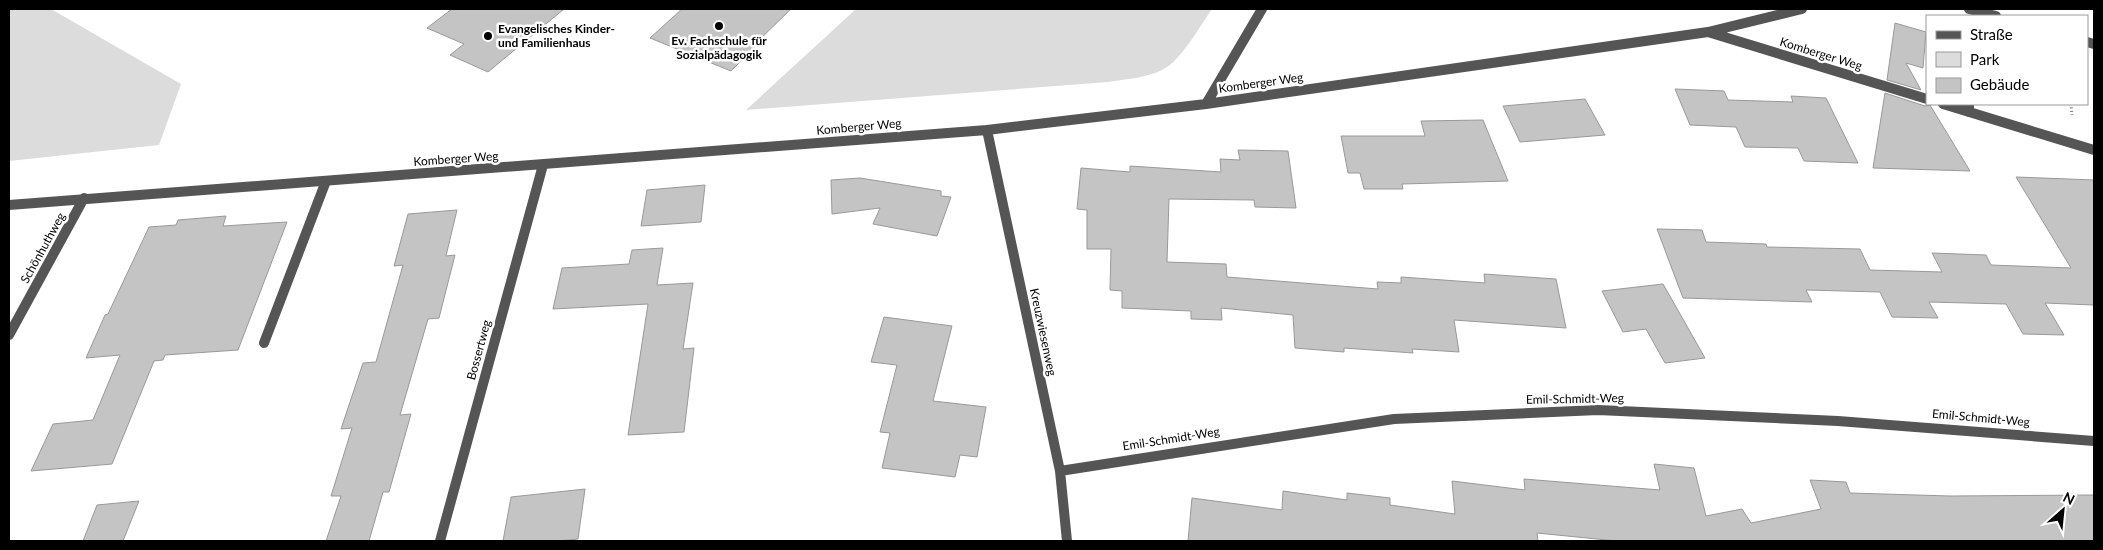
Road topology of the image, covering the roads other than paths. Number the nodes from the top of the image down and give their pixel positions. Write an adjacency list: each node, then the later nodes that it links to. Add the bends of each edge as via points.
1 (1262, 9): 7 (street)
2 (1802, 9): 5 (street, Komberger Weg)
3 (1974, 12): 4 (street)
4 (1990, 15)
5 (1708, 32): 6 (street, Komberger Weg); 7 (street, Komberger Weg)
6 (1926, 99)
7 (1206, 104): 10 (street, Komberger Weg)
8 (1950, 105): 9 (street)
9 (1969, 108): 11 (street)
10 (987, 130): 12 (street, Komberger Weg); 19 (street, Kreuzwiesenweg)
11 (2094, 150)
12 (543, 165): 13 (street, Komberger Weg); 20 (street, Bossertweg)
13 (326, 181): 14 (street, Komberger Weg); 17 (street)
14 (84, 198): 15 (street, Komberger Weg); 16 (street, Schönhuthweg)
15 (9, 205)
16 (9, 335)
17 (264, 343)
18 (2094, 441): 19 (street, Emil-Schmidt-Weg, via 1838,421 1598,410 1394,419)
19 (1060, 470): 21 (street, Kreuzwiesenweg)
20 (440, 541)
21 (1067, 541)

